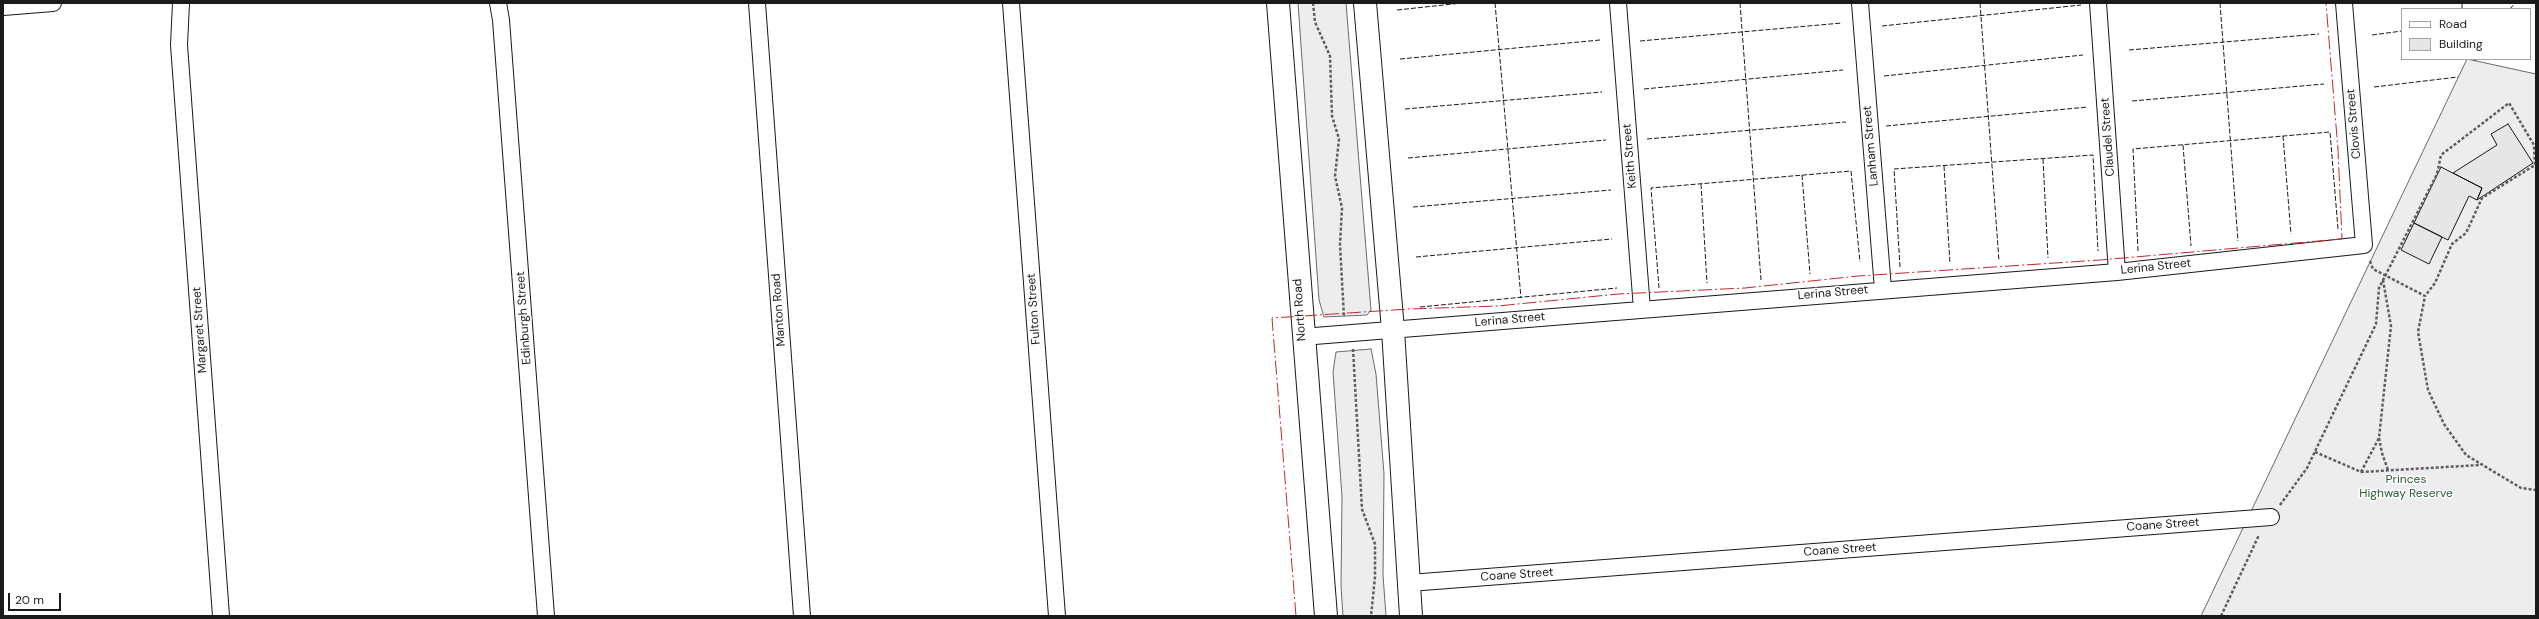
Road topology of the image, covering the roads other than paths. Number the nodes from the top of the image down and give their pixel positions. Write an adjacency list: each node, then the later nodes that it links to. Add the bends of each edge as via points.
1 (53, 3): 15 (street)
2 (171, 3): 3 (street); 17 (street, Margaret Street)
3 (178, 3)
4 (182, 3): 17 (street, Margaret Street)
5 (498, 3): 16 (street, Edinburgh Street)
6 (503, 3): 16 (street, Edinburgh Street)
7 (757, 3): 28 (street, Manton Road)
8 (1011, 3): 29 (street, Fulton Street)
9 (1278, 3): 23 (highway, North Road)
10 (1366, 3): 22 (highway)
11 (1618, 3): 21 (street, Keith Street)
12 (1860, 3): 20 (street, Lanham Street)
13 (2098, 3): 19 (street, Claudel Street)
14 (2344, 3): 18 (street, Clovis Street)
15 (3, 7)
16 (501, 20): 27 (street, Edinburgh Street)
17 (179, 44): 26 (street, Margaret Street)
18 (2364, 245): 19 (street, Lerina Street)
19 (2117, 272): 20 (street, Lerina Street)
20 (1883, 289): 21 (street, Lerina Street)
21 (1642, 309): 22 (street, Lerina Street)
22 (1393, 330): 23 (street, Lerina Street); 25 (highway)
23 (1302, 337): 30 (highway, North Road)
24 (2271, 517): 25 (street, Coane Street)
25 (1409, 583): 31 (highway)
26 (221, 616)
27 (546, 616)
28 (802, 616)
29 (1057, 616)
30 (1326, 616)
31 (1411, 616)

